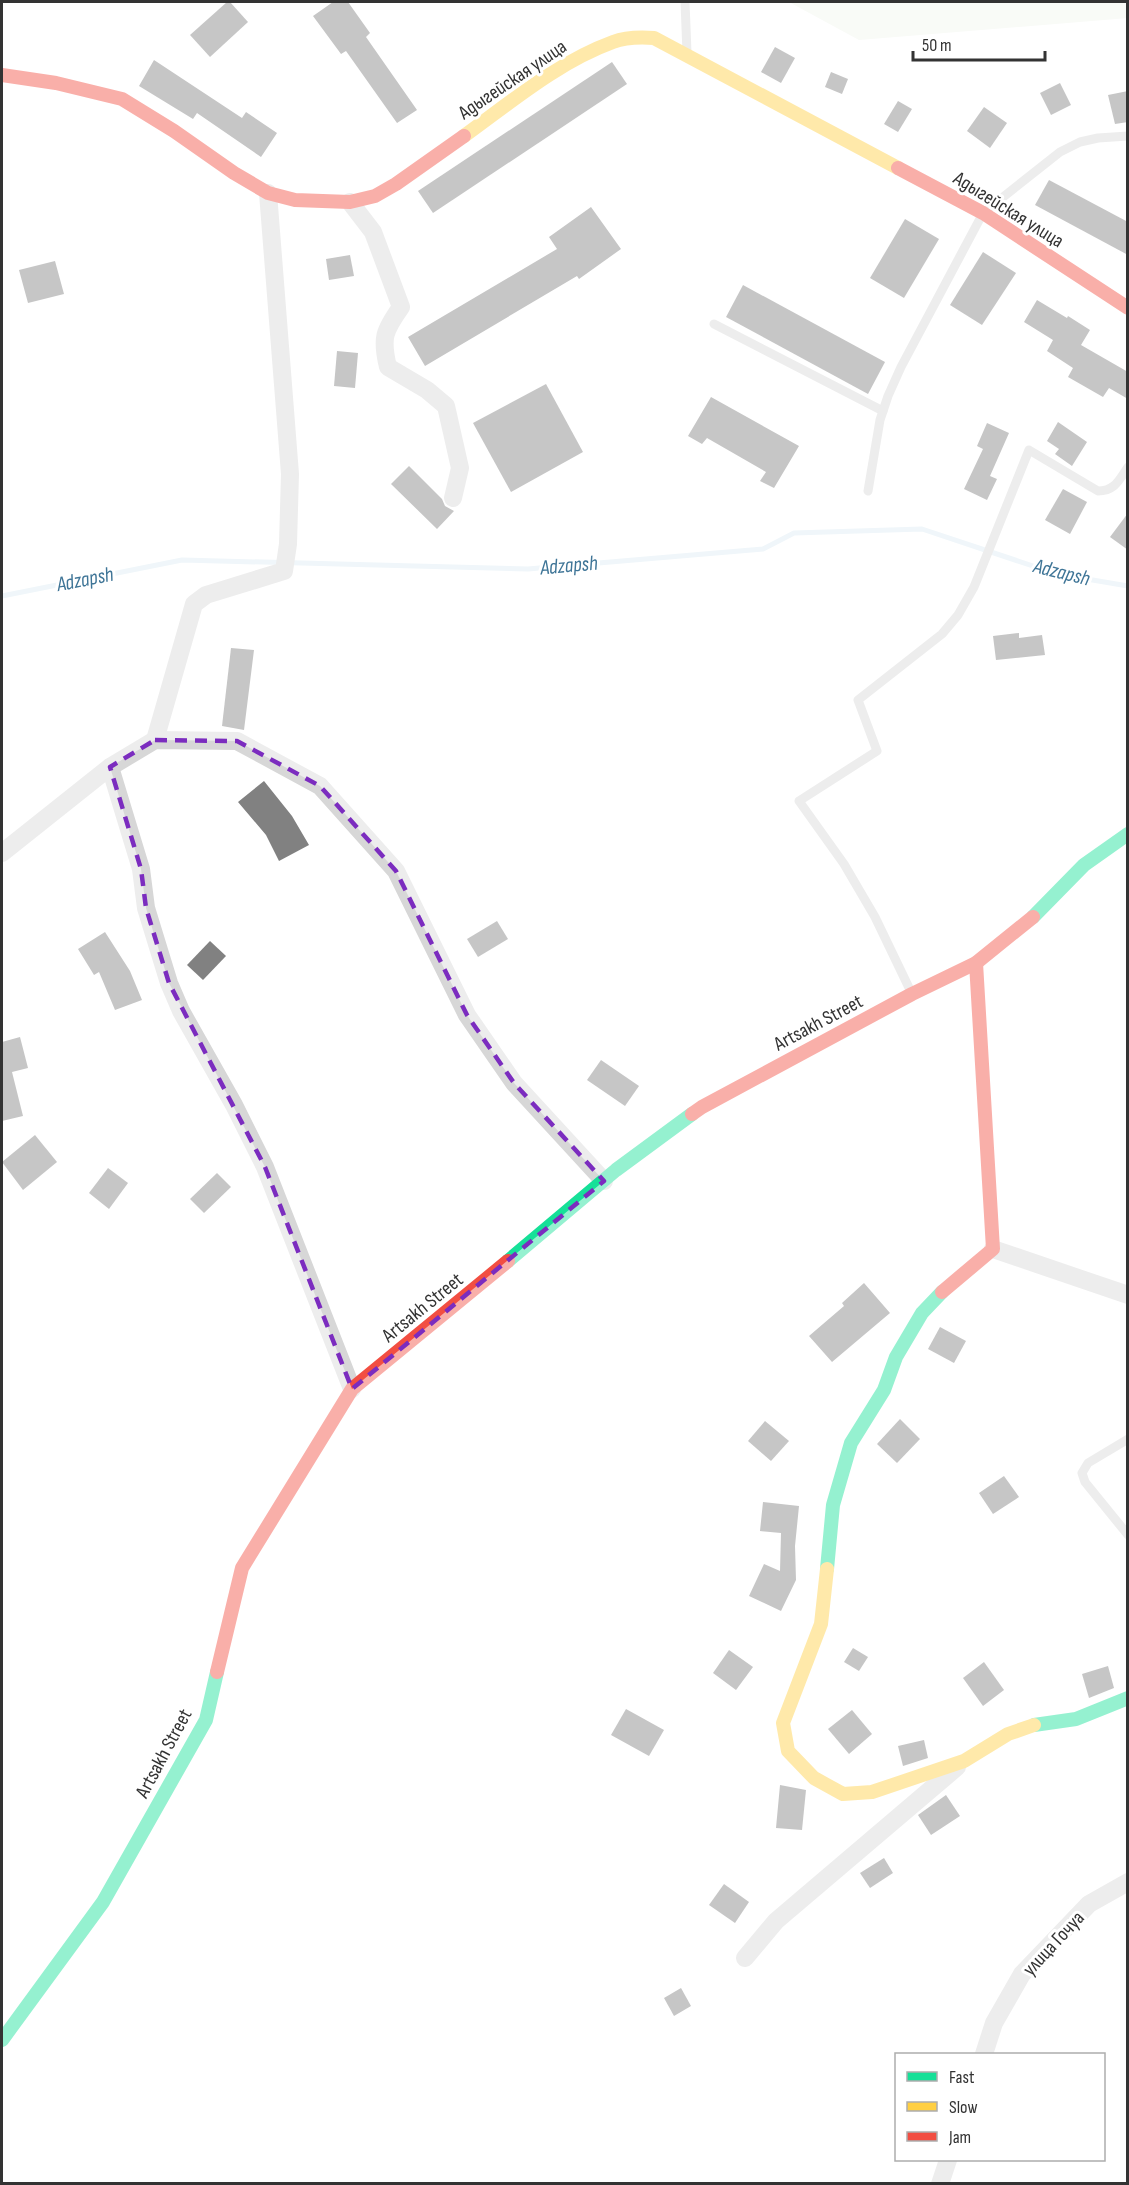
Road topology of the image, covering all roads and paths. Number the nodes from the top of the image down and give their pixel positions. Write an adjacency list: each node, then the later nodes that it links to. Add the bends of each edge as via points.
1 (685, 2): 2 (lane)
2 (687, 55): 6 (street, Адыгейская улица, via 654,38 614,41 562,65 396,184 375,196); 7 (street, Адыгейская улица)
3 (2, 75): 5 (street, Адыгейская улица, via 122,99)
4 (1128, 136): 7 (lane, via 1080,142 1060,152)
5 (268, 193): 6 (street, Адыгейская улица, via 295,200); 14 (street, via 290,474 284,572 206,595 194,604)
6 (350, 202): 13 (street, via 373,232 401,307 382,345 388,367 446,406 460,468)
7 (983, 213): 8 (street, Адыгейская улица); 10 (lane, via 901,367)
8 (1128, 308)
9 (714, 324): 10 (lane)
10 (883, 411): 12 (lane)
11 (1128, 467): 19 (lane, via 1115,486 1098,491 1029,450 963,605 942,634 858,700 878,751 799,801 860,890)
12 (868, 490)
13 (453, 498)
14 (155, 740): 15 (street); 20 (street, via 237,741 320,786 396,872 467,1015 514,1083)
15 (110, 767): 17 (street); 23 (street, via 141,869 146,908 169,983 265,1167)
16 (1128, 834): 18 (street, Artsakh Street, via 1084,865 1025,925)
17 (2, 853)
18 (976, 963): 19 (street, Artsakh Street); 21 (street)
19 (912, 994): 20 (street, Artsakh Street, via 702,1107)
20 (604, 1181): 23 (street, Artsakh Street)
21 (993, 1249): 22 (street); 27 (street, via 922,1313 896,1357 885,1390 851,1443 833,1505 821,1624 783,1723 788,1751 814,1778 843,1794 872,1792)
22 (1128, 1295)
23 (352, 1389): 30 (street, Artsakh Street, via 242,1568 206,1720 103,1902)
24 (1128, 1439): 25 (lane, via 1088,1463 1082,1473)
25 (1128, 1535)
26 (1128, 1698): 27 (street, via 1076,1719 1008,1734)
27 (964, 1761): 29 (street, via 776,1921)
28 (1128, 1882): 31 (street, улица Гочуа, via 1089,1904 1022,1974 994,2023)
29 (745, 1958)
30 (2, 2040)
31 (985, 2053)
32 (948, 2161): 33 (street)
33 (940, 2184)

